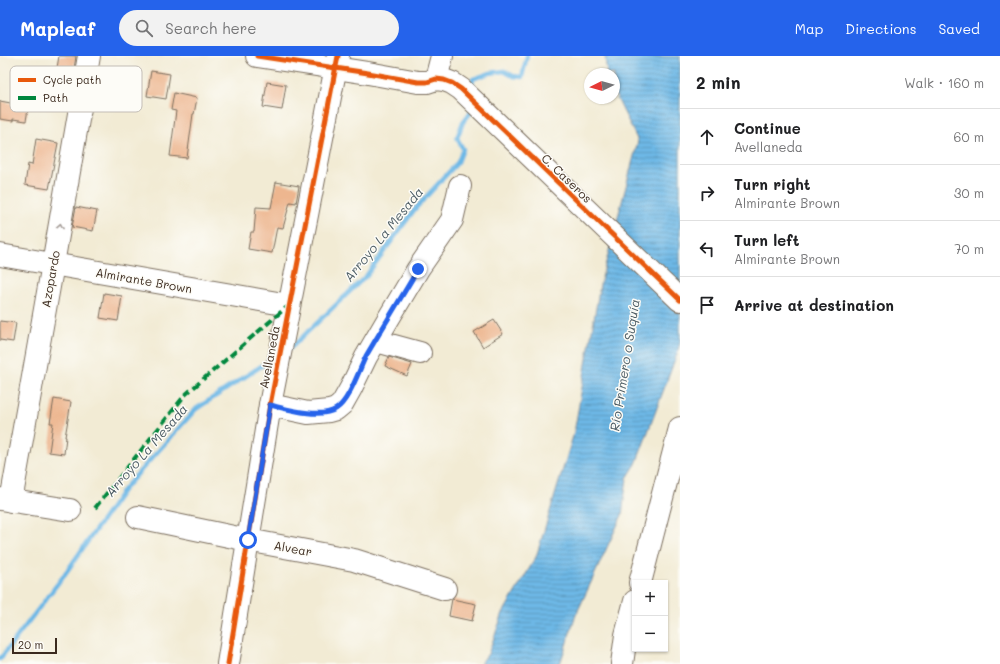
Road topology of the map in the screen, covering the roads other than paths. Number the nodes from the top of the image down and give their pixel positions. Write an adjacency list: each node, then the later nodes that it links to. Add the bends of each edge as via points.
1 (89, 56): 5 (street, Azopardo, one-way to 1)
2 (257, 56): 4 (street, C. Caseros)
3 (442, 56): 6 (street)
4 (337, 62): 6 (street, C. Caseros, via 418,82); 12 (street, Avellaneda)
5 (87, 66)
6 (436, 80): 11 (street, C. Caseros, via 444,80 461,89)
7 (79, 112): 10 (street, Azopardo, one-way to 7)
8 (460, 186): 13 (street, via 452,220 418,269)
9 (0, 255): 10 (street, Almirante Brown)
10 (53, 264): 12 (street, Almirante Brown); 17 (street, Azopardo)
11 (680, 300)
12 (289, 305): 15 (street, Avellaneda)
13 (376, 341): 14 (street); 15 (street, via 342,404 336,409 308,413)
14 (420, 353)
15 (270, 405): 20 (street, Avellaneda)
16 (680, 428): 21 (street)
17 (5, 500): 18 (street)
18 (70, 510)
19 (138, 517): 20 (street, Alvear)
20 (248, 540): 22 (street, Alvear, via 354,560); 24 (street, Avellaneda)
21 (641, 580)
22 (445, 589)
23 (632, 612): 25 (street)
24 (228, 664)
25 (622, 664)

